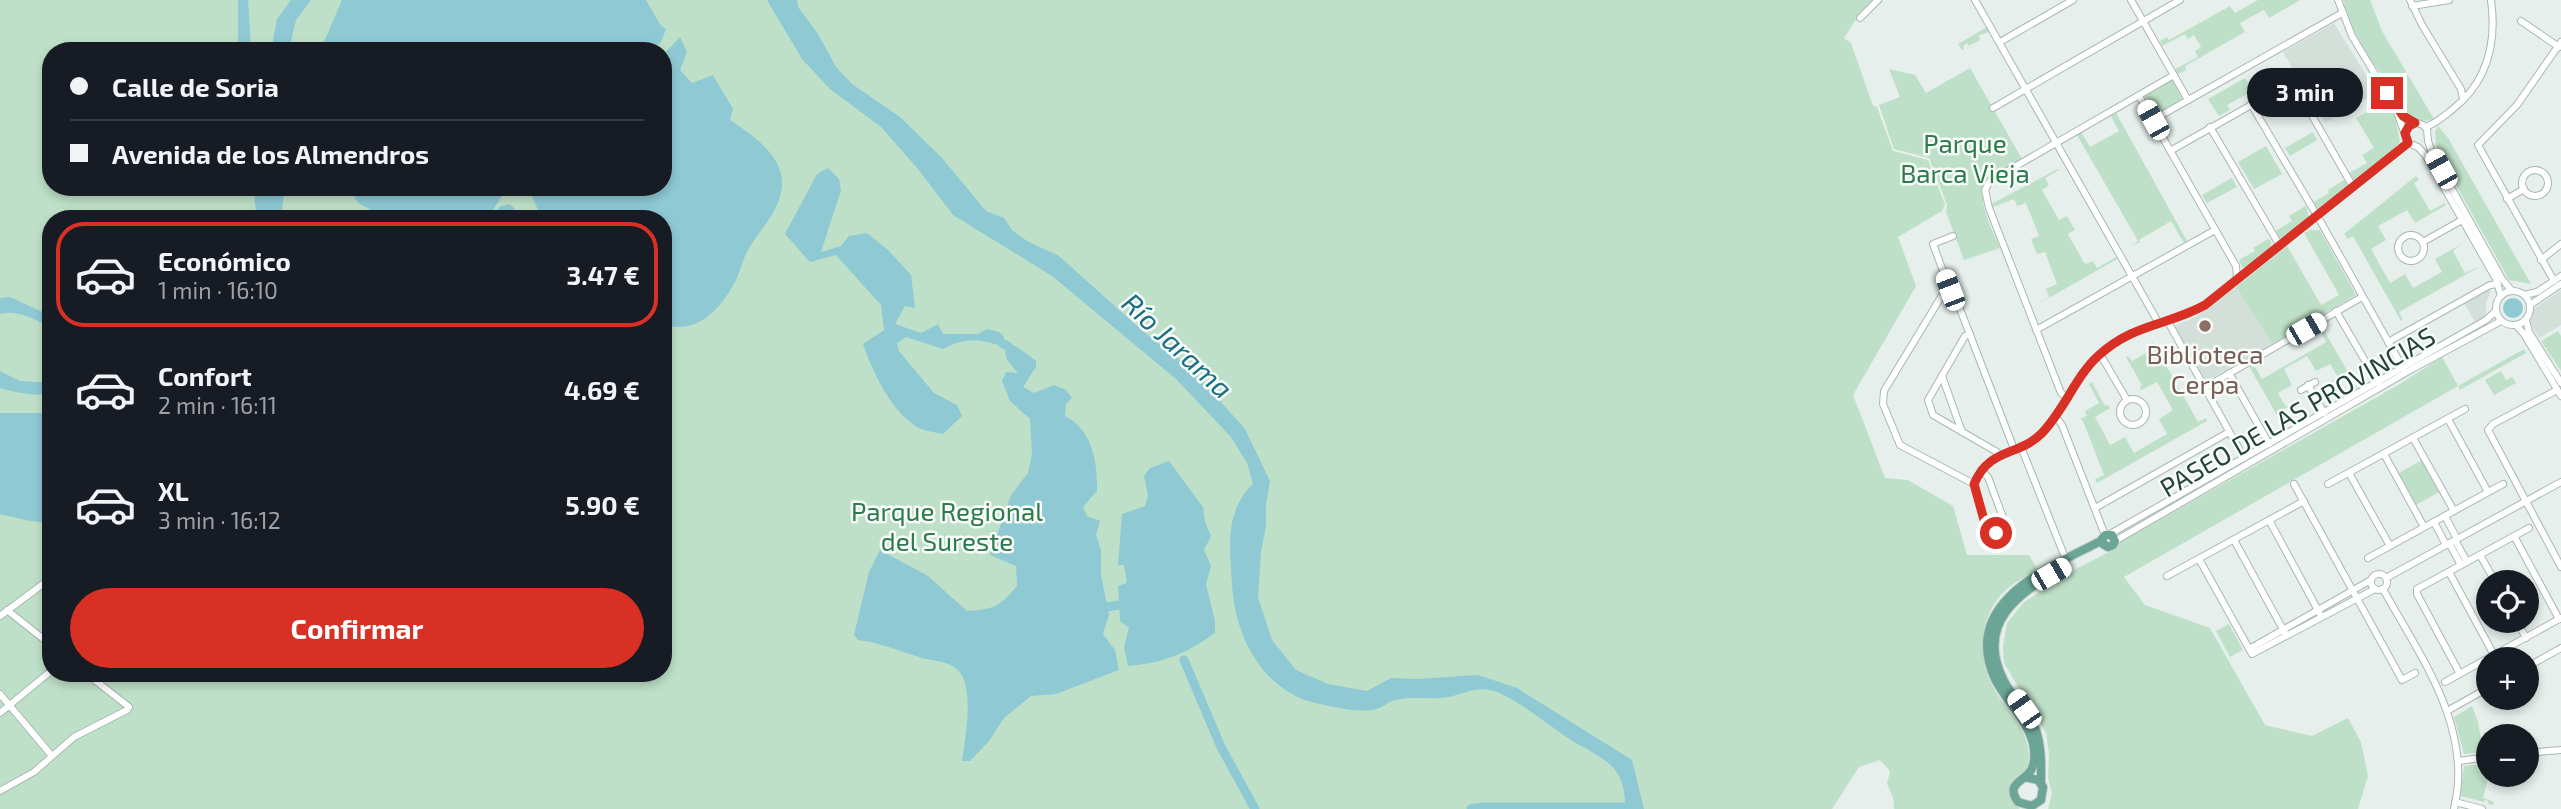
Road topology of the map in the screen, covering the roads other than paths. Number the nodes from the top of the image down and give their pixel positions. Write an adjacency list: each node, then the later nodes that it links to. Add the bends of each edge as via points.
1 (1878, 0): 13 (street)
2 (1975, 0): 16 (street)
3 (2053, 0): 11 (street)
4 (2073, 0): 11 (street)
5 (2131, 0): 15 (street)
6 (2180, 0): 15 (street)
7 (2338, 0): 12 (street)
8 (2446, 0): 10 (street)
9 (2491, 0): 22 (street, via 2491,54 2480,79)
10 (2411, 3): 22 (street)
11 (2058, 9): 16 (street)
12 (2342, 13): 20 (street); 23 (street)
13 (1860, 18)
14 (2521, 20): 17 (street)
15 (2143, 21): 18 (street); 19 (street)
16 (2000, 42): 19 (street)
17 (2560, 46): 38 (street, via 2516,105 2478,145)
18 (2174, 75): 21 (street); 23 (street)
19 (2026, 88): 25 (street); 32 (street)
20 (2387, 93): 27 (street, via 2403,116); 30 (street)
21 (2139, 96): 26 (street); 32 (street)
22 (2463, 99): 29 (street)
23 (2188, 100): 26 (street)
24 (2251, 104): 28 (street); 36 (street, via 2290,83 2295,86); 39 (street)
25 (1993, 108)
26 (2153, 120): 35 (street)
27 (2415, 123): 29 (street); 30 (street)
28 (2210, 127): 35 (street); 45 (street)
29 (2425, 127): 31 (street)
30 (2405, 133): 33 (street)
31 (2428, 141): 34 (street); 55 (street)
32 (2057, 143): 49 (street); 67 (street, via 1990,181 1985,190)
33 (2408, 143): 34 (street); 36 (street)
34 (2418, 147): 40 (street)
35 (2170, 151): 41 (street)
36 (2353, 187): 39 (street)
37 (2524, 189): 37 (street, via 2522,181 2530,171 2546,175 2542,194 2530,195); 38 (street)
38 (2507, 199): 46 (street)
39 (2317, 216): 45 (street); 58 (street)
40 (2462, 220): 43 (street); 53 (street)
41 (2215, 230): 47 (street); 49 (street)
42 (1953, 236): 54 (street, via 1933,244)
43 (2423, 242): 43 (street, via 2407,235 2400,240 2399,253 2404,260 2418,260 2424,254)
44 (2561, 244): 46 (street)
45 (2280, 246): 48 (street)
46 (2542, 260): 52 (street)
47 (2236, 266): 48 (street); 51 (street)
48 (2249, 271): 51 (street)
49 (2133, 276): 65 (street); 67 (street)
50 (2561, 276): 52 (street)
51 (2237, 279): 62 (street, via 2205,305)
52 (2557, 282): 56 (street); 59 (street)
53 (2498, 284): 57 (street); 69 (street)
54 (1950, 290): 68 (street); 95 (street, via 1941,297 1882,400 1900,445)
55 (2512, 291): 56 (street); 57 (street)
56 (2524, 295): 59 (street)
57 (2501, 296): 61 (street)
58 (2362, 297): 60 (street); 69 (street)
59 (2530, 306): 63 (street)
60 (2336, 311): 72 (street); 74 (street)
61 (2496, 311): 64 (street); 71 (street, PASEO DE LAS PROVINCIAS)
62 (2167, 320): 65 (street); 75 (street)
63 (2526, 320): 66 (street); 77 (street)
64 (2501, 321): 66 (street); 110 (street, PASEO DE LAS PROVINCIAS)
65 (2158, 322): 70 (street, via 2129,334)
66 (2516, 325): 77 (street)
67 (2036, 330): 78 (street, via 2061,393)
68 (1970, 334): 73 (street); 88 (street)
69 (2388, 342): 71 (street)
70 (2100, 354): 78 (street); 79 (street)
71 (2403, 368): 74 (street, PASEO DE LAS PROVINCIAS)
72 (2229, 373): 75 (street); 87 (street)
73 (1942, 376): 84 (street); 84 (street, via 1928,400 1930,411)
74 (2378, 383): 81 (street, PASEO DE LAS PROVINCIAS)
75 (2204, 388): 85 (street)
76 (2301, 390): 81 (street, PASEO DE LAS PROVINCIAS, via 2312,384)
77 (2560, 390): 101 (street, via 2488,430)
78 (2068, 398): 82 (street)
79 (2127, 400): 79 (street, via 2120,415 2129,424 2138,424 2146,415 2145,406)
80 (2465, 409): 83 (street)
81 (2324, 413): 87 (street, PASEO DE LAS PROVINCIAS)
82 (2055, 416): 88 (street, via 2042,433); 102 (street)
83 (2448, 419): 86 (street); 99 (street)
84 (1962, 432): 90 (street)
85 (2229, 432): 91 (street); 102 (street)
86 (2413, 438): 89 (street); 103 (street)
87 (2269, 444): 91 (street, PASEO DE LAS PROVINCIAS)
88 (2017, 448): 90 (street); 117 (street)
89 (2384, 454): 93 (street); 107 (street)
90 (1999, 456): 92 (street)
91 (2245, 458): 110 (street, PASEO DE LAS PROVINCIAS)
92 (1981, 470): 95 (street); 95 (street, via 2005,523 2003,530 1987,530)
93 (2349, 473): 97 (street); 113 (street)
94 (2561, 482): 101 (street)
95 (1974, 484)
96 (2294, 484): 100 (street)
97 (2328, 484)
98 (2503, 484): 99 (street)
99 (2488, 492): 103 (street)
100 (2304, 501): 105 (street); 127 (street)
101 (2525, 502): 112 (street); 119 (street)
102 (2095, 509): 110 (street)
103 (2454, 511): 104 (street)
104 (2445, 516): 106 (street); 112 (street)
105 (2269, 520): 111 (street); 129 (street)
106 (2434, 522): 107 (street); 112 (street)
107 (2424, 527): 113 (street)
108 (2529, 527): 109 (street)
109 (2514, 536): 114 (street); 131 (street)
110 (2108, 539): 117 (main road, PASEO DE LAS PROVINCIAS); 157 (main road, PASEO DE LAS PROVINCIAS, via 2033,585 2007,608 1999,623 1997,663 2037,733)
111 (2234, 540): 116 (street); 132 (street)
112 (2452, 542): 118 (street); 123 (street)
113 (2390, 546): 115 (street)
114 (2480, 555): 118 (street); 120 (street)
115 (2368, 558)
116 (2199, 559): 122 (street); 132 (street, via 2249,649)
117 (2066, 560): 156 (main road, PASEO DE LAS PROVINCIAS, via 2013,591 1996,612 1988,637 1994,677 2025,724 2034,747 2033,767)
118 (2464, 564): 121 (street)
119 (2561, 567)
120 (2489, 570)
121 (2449, 572): 136 (street); 142 (street, via 2417,589 2417,594)
122 (2167, 576)
123 (2386, 578): 124 (street, via 2379,574); 126 (street, via 2386,585)
124 (2371, 580): 126 (street); 127 (street)
125 (42, 585): 128 (street)
126 (2379, 589): 127 (street); 149 (street)
127 (2355, 595): 129 (street); 141 (street, via 2402,680)
128 (7, 610): 130 (street); 134 (street)
129 (2320, 614): 132 (street)
130 (0, 617)
131 (2560, 619): 135 (street)
132 (2285, 633)
133 (2523, 633): 135 (street)
134 (42, 638)
135 (2526, 638): 137 (street)
136 (2489, 647)
137 (2510, 647)
138 (2561, 648): 139 (street)
139 (2539, 660)
140 (2476, 666): 142 (street)
141 (2415, 673)
142 (2460, 674): 145 (street)
143 (42, 678): 148 (street)
144 (97, 682): 153 (street, via 129,707 90,727)
145 (2445, 682)
146 (0, 694): 148 (street)
147 (2476, 695): 149 (street)
148 (9, 705): 150 (street); 153 (street)
149 (2447, 711): 155 (street)
150 (0, 713)
151 (2559, 749): 152 (street)
152 (2539, 752)
153 (52, 756): 158 (street)
154 (2476, 759): 155 (street)
155 (2459, 761): 160 (street)
156 (2025, 777): 157 (main road); 161 (main road, via 2014,788 2015,798)
157 (2041, 783): 159 (main road)
158 (0, 791)
159 (2041, 805): 161 (main road)
160 (2455, 806): 162 (street)
161 (2024, 807)
162 (2482, 809)

